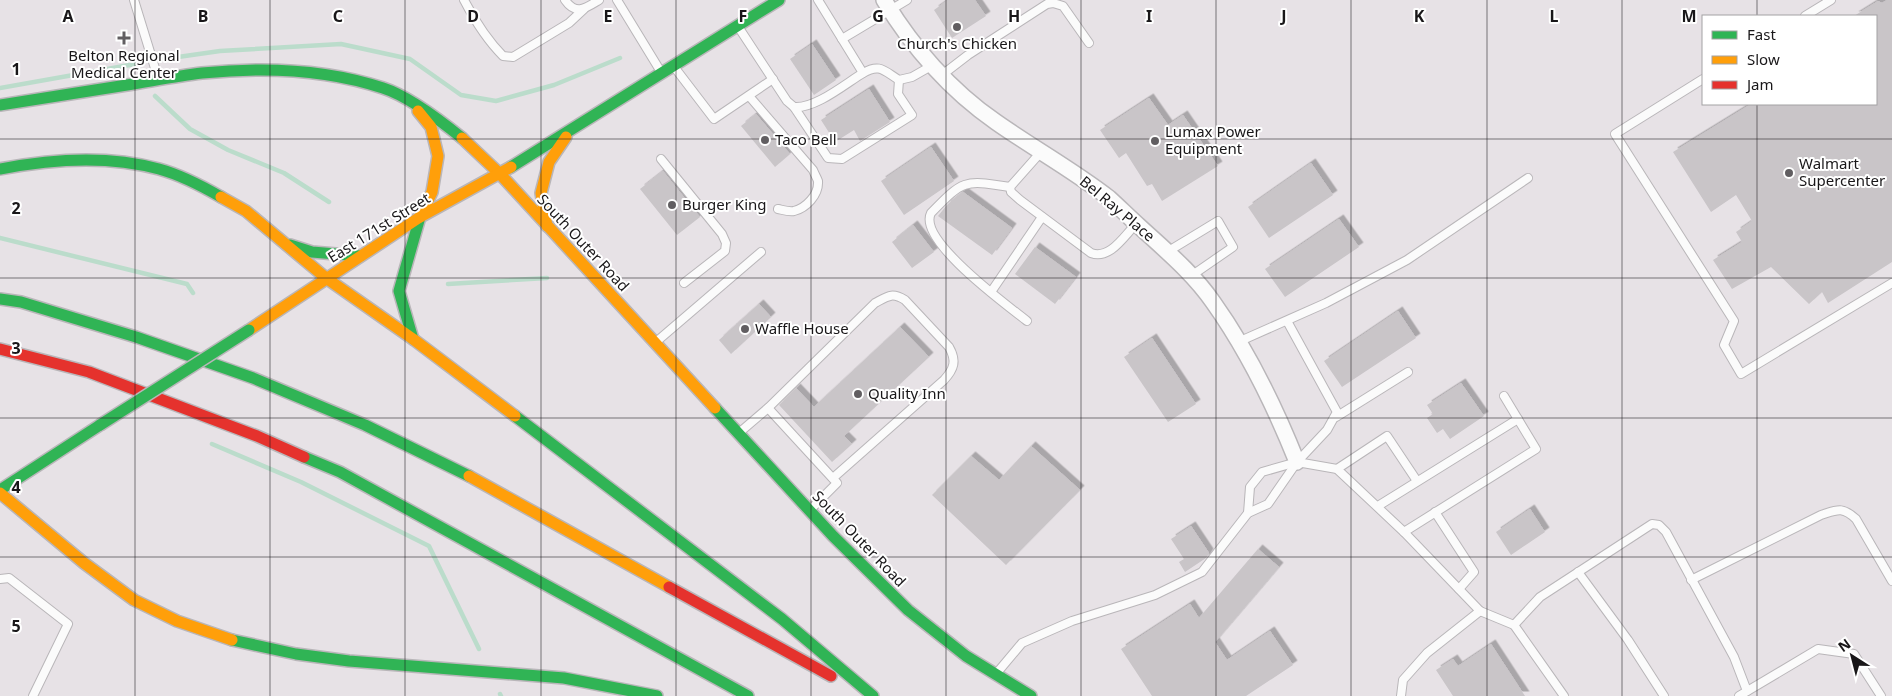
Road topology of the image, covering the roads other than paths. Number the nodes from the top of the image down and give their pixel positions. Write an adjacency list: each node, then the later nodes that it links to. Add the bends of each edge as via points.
1 (135, 0): 21 (lane)
2 (464, 0): 11 (lane, via 491,44 503,56 512,57 569,23)
3 (565, 0): 11 (lane, via 569,6)
4 (599, 0): 11 (lane)
5 (618, 0): 19 (lane)
6 (779, 0): 13 (main road, East 171st Street)
7 (818, 0): 14 (lane)
8 (907, 0): 10 (lane)
9 (1831, 0): 12 (lane)
10 (887, 5): 14 (lane); 17 (street, Bel Ray Place)
11 (584, 9)
12 (1807, 15)
13 (738, 26): 16 (main road, East 171st Street); 20 (lane)
14 (842, 39): 18 (lane)
15 (1089, 43): 17 (lane, via 1062,6 1047,4)
16 (674, 67): 19 (main road, East 171st Street); 24 (lane, via 714,119)
17 (937, 70): 22 (lane); 29 (street, Bel Ray Place, via 994,121)
18 (863, 73): 22 (lane, via 872,67 879,68); 27 (lane, via 812,104)
19 (662, 74): 28 (main road, East 171st Street)
20 (773, 79): 24 (lane); 27 (lane)
21 (158, 80): 25 (main road, South Outer Road, via 234,71 310,73 384,88); 26 (main road, South Outer Road)
22 (899, 80): 27 (lane, via 898,94 912,115 842,159 828,158)
23 (1702, 80): 46 (lane, via 1616,134 1734,321 1724,345 1741,374)
24 (749, 96): 35 (lane, via 818,181 816,192 802,208 792,212)
25 (412, 103): 32 (main road, South Outer Road, via 444,123); 37 (main road, via 431,127 438,156 432,192)
26 (0, 106)
27 (794, 107)
28 (570, 131): 32 (main road, East 171st Street); 39 (main road, via 549,162 541,193)
29 (1041, 152): 34 (lane); 38 (street, Bel Ray Place, via 1110,199)
30 (661, 159): 47 (lane, via 726,243 725,251)
31 (0, 169): 40 (main road, via 50,162 112,160 159,169 200,185 246,211)
32 (500, 174): 37 (main road, East 171st Street); 39 (main road, South Outer Road)
33 (1528, 178): 51 (lane, via 1407,260)
34 (1010, 187): 36 (lane, via 1013,195); 48 (lane, via 974,182 959,186 929,215 934,237 969,275)
35 (778, 208)
36 (1042, 217): 38 (lane, via 1091,253 1101,255 1109,252); 48 (lane)
37 (420, 218): 43 (main road, East 171st Street); 52 (main road, via 399,291)
38 (1136, 224): 42 (street, Bel Ray Place)
39 (547, 226): 54 (main road, South Outer Road)
40 (286, 244): 43 (main road, via 312,252); 45 (main road)
41 (761, 252): 54 (lane)
42 (1167, 252): 44 (street, Bel Ray Place); 44 (lane, via 1218,222 1233,247)
43 (360, 256): 45 (main road, East 171st Street)
44 (1191, 276): 53 (street, Bel Ray Place, via 1212,301)
45 (326, 278): 52 (main road); 66 (main road, East 171st Street, bridge)
46 (1892, 283)
47 (684, 284)
48 (991, 292): 50 (lane)
49 (0, 299): 84 (main road, via 20,302 253,378 365,425 465,474)
50 (1027, 321)
51 (1287, 321): 53 (lane); 59 (lane, via 1336,409)
52 (413, 339): 85 (main road, via 782,620)
53 (1238, 342): 62 (street, Bel Ray Place, via 1278,414)
54 (655, 343): 61 (main road, South Outer Road)
55 (0, 349): 83 (main road, via 89,372 257,436 340,472)
56 (1408, 372): 59 (lane)
57 (1504, 396): 60 (lane)
58 (768, 408): 61 (lane); 64 (lane); 64 (lane, via 875,302 888,295 897,295 905,300 950,347 955,362 944,380)
59 (1336, 417): 62 (lane)
60 (1518, 419): 65 (lane); 69 (lane, via 1536,449)
61 (739, 434): 68 (main road, South Outer Road)
62 (1297, 462): 63 (lane); 70 (lane, via 1268,504); 70 (lane, via 1262,472 1250,487)
63 (1337, 469): 65 (lane, via 1388,436); 67 (lane)
64 (832, 478): 68 (lane, via 838,483)
65 (1417, 481): 67 (lane)
66 (0, 491): 82 (main road, via 84,564 134,600 176,621 234,641 349,661 564,678)
67 (1378, 506): 71 (lane)
68 (809, 510): 79 (main road, South Outer Road, via 911,613)
69 (1435, 512): 71 (lane); 76 (lane, via 1474,572)
70 (1248, 513): 79 (lane, via 1202,572 1155,595 1072,622 1022,644)
71 (1404, 532): 76 (lane)
72 (1578, 572): 74 (lane, via 1652,524 1659,525 1666,532); 78 (lane, via 1538,599); 89 (lane)
73 (0, 579): 81 (lane, via 9,578 68,624)
74 (1691, 580): 75 (lane, via 1820,515 1842,509 1856,519); 80 (lane, via 1734,657)
75 (1892, 581)
76 (1459, 589): 77 (lane)
77 (1480, 611): 78 (lane); 87 (lane, via 1427,653 1403,680)
78 (1514, 625): 88 (lane)
79 (995, 676): 86 (main road, South Outer Road)
80 (1747, 691): 90 (lane); 91 (lane, via 1818,649 1854,654)
81 (33, 696)
82 (657, 696)
83 (748, 696)
84 (867, 696)
85 (873, 696)
86 (1031, 696)
87 (1400, 696)
88 (1564, 696)
89 (1664, 696)
90 (1739, 696)
91 (1881, 696)

